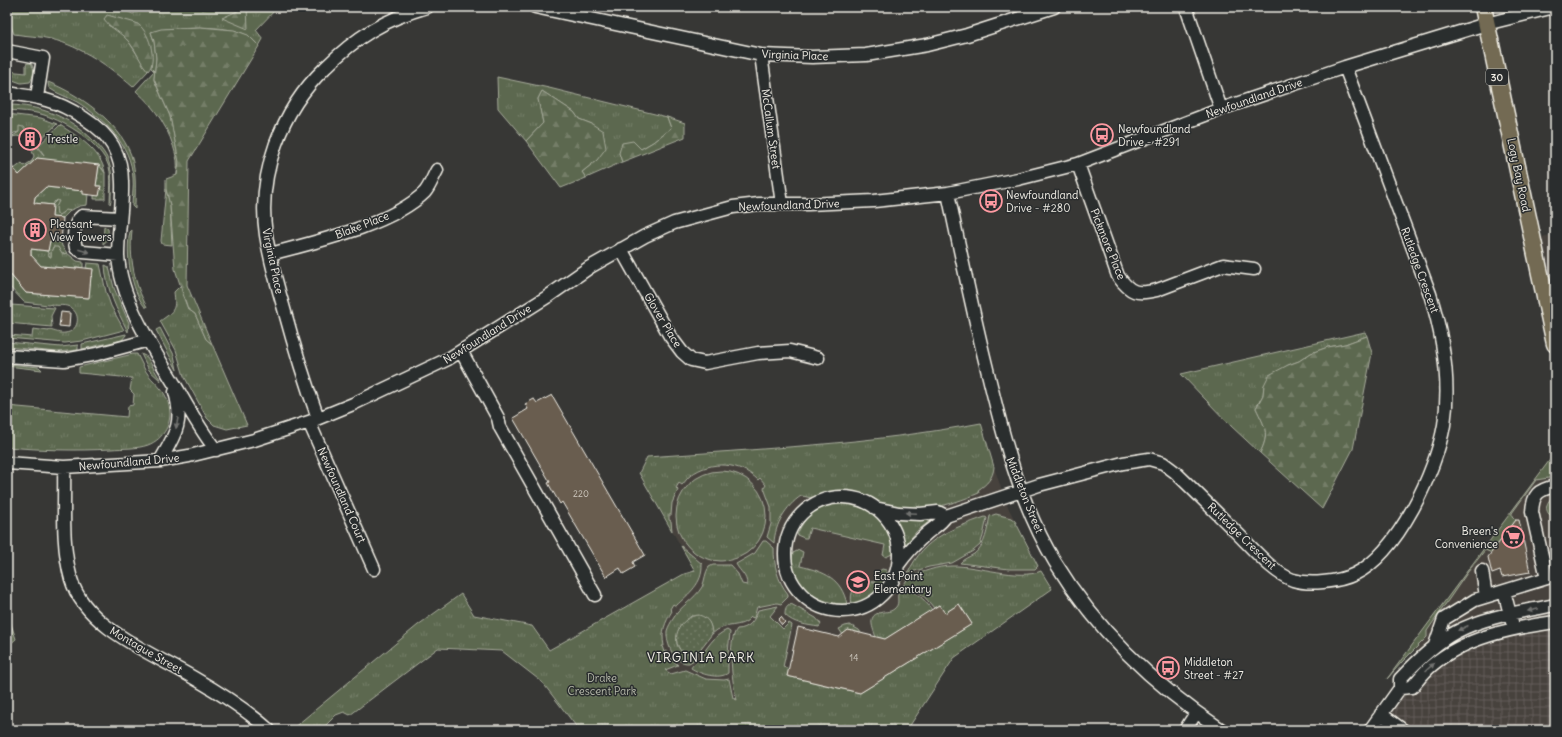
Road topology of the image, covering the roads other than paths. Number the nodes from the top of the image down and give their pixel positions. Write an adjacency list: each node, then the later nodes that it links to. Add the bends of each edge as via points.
1 (428, 7): 20 (street, Virginia Place, via 393,19 364,34 319,74 299,99 284,123 274,147 266,181 266,234)
2 (535, 7): 9 (street, Virginia Place)
3 (1054, 7): 9 (street, Virginia Place, via 967,35 896,51 812,57)
4 (1186, 7): 13 (street)
5 (1483, 7): 7 (main road, Logy Bay Road / 30)
6 (1554, 7): 7 (street, Newfoundland Drive)
7 (1486, 24): 10 (street, Newfoundland Drive); 24 (main road, Logy Bay Road / 30)
8 (7, 51): 12 (street, via 43,58)
9 (761, 55): 17 (street, McCallum Street)
10 (1345, 67): 13 (street, Newfoundland Drive); 35 (street, Rutledge Crescent, via 1430,294 1440,324 1445,354 1444,425 1424,486 1393,539 1373,561 1355,574 1334,581 1309,583 1292,580 1278,571 1176,472 1163,463 1149,459 1123,462)
11 (7, 94): 12 (street)
12 (37, 97): 18 (street, via 65,107 83,118 100,131 112,145 119,161 122,181)
13 (1221, 109): 14 (street, Newfoundland Drive)
14 (1078, 164): 16 (street, Newfoundland Drive); 22 (street, Pickmore Place, via 1118,276 1130,289 1137,293 1146,293 1223,265)
15 (437, 170): 20 (street, Blake Place, via 427,190 408,207 365,226)
16 (948, 194): 17 (street, Newfoundland Drive, via 867,201); 35 (street, Middleton Street, via 999,421 1008,454)
17 (782, 204): 19 (street, Newfoundland Drive, via 733,207 710,212 674,223)
18 (120, 218): 21 (street); 21 (street, one-way to 21, via 82,216 76,225 74,242 76,248 83,252)
19 (621, 249): 25 (street, Newfoundland Drive); 27 (street, Glover Place, via 670,336 691,360 705,363 758,353 790,351)
20 (270, 254): 29 (street, Virginia Place)
21 (118, 255): 23 (street, via 121,277 128,298)
22 (1254, 269)
23 (149, 340): 26 (street, via 64,360); 28 (street)
24 (1555, 344)
25 (461, 351): 29 (street, Newfoundland Drive, via 404,381); 42 (street, via 498,418 500,427)
26 (7, 356)
27 (818, 358)
28 (175, 385): 30 (street, via 203,434); 31 (street, one-way to 31, via 179,414 177,426 175,435)
29 (314, 420): 30 (street, Newfoundland Drive); 39 (street, Newfoundland Court)
30 (216, 450): 31 (street, Newfoundland Drive)
31 (160, 461): 33 (street, Newfoundland Drive)
32 (7, 463): 33 (street, Newfoundland Drive)
33 (64, 467): 52 (street, Montague Street, via 66,546 72,580 85,606 112,631 195,678)
34 (1555, 486): 41 (street, via 1537,494 1532,512 1547,578)
35 (1023, 491): 37 (street, Rutledge Crescent); 50 (street, Middleton Street, via 1055,562 1091,614 1137,665)
36 (875, 508): 37 (street, one-way to 36, via 938,512 899,513); 38 (street, via 887,521 893,533); 38 (street, via 862,500 846,496 816,503 802,514 792,528 785,554 789,577 803,598 834,611 867,606 876,600 892,583)
37 (946, 516): 38 (street, via 916,543)
38 (898, 565)
39 (374, 569)
40 (1482, 571): 43 (street)
41 (1504, 591): 43 (street); 45 (street)
42 (595, 595)
43 (1486, 596): 48 (street, via 1444,619)
44 (1555, 605): 45 (street, one-way to 45)
45 (1510, 615): 47 (street); 48 (street, one-way to 48, via 1475,623)
46 (1555, 622): 47 (street)
47 (1514, 629): 49 (street, one-way to 47, via 1412,687 1430,666 1473,641)
48 (1436, 645): 49 (street, via 1400,679)
49 (1400, 688): 51 (street)
50 (1196, 713): 53 (street); 54 (street, Middleton Street)
51 (1381, 714): 55 (street); 56 (street)
52 (269, 730)
53 (1185, 730)
54 (1222, 730)
55 (1370, 730)
56 (1403, 730)

